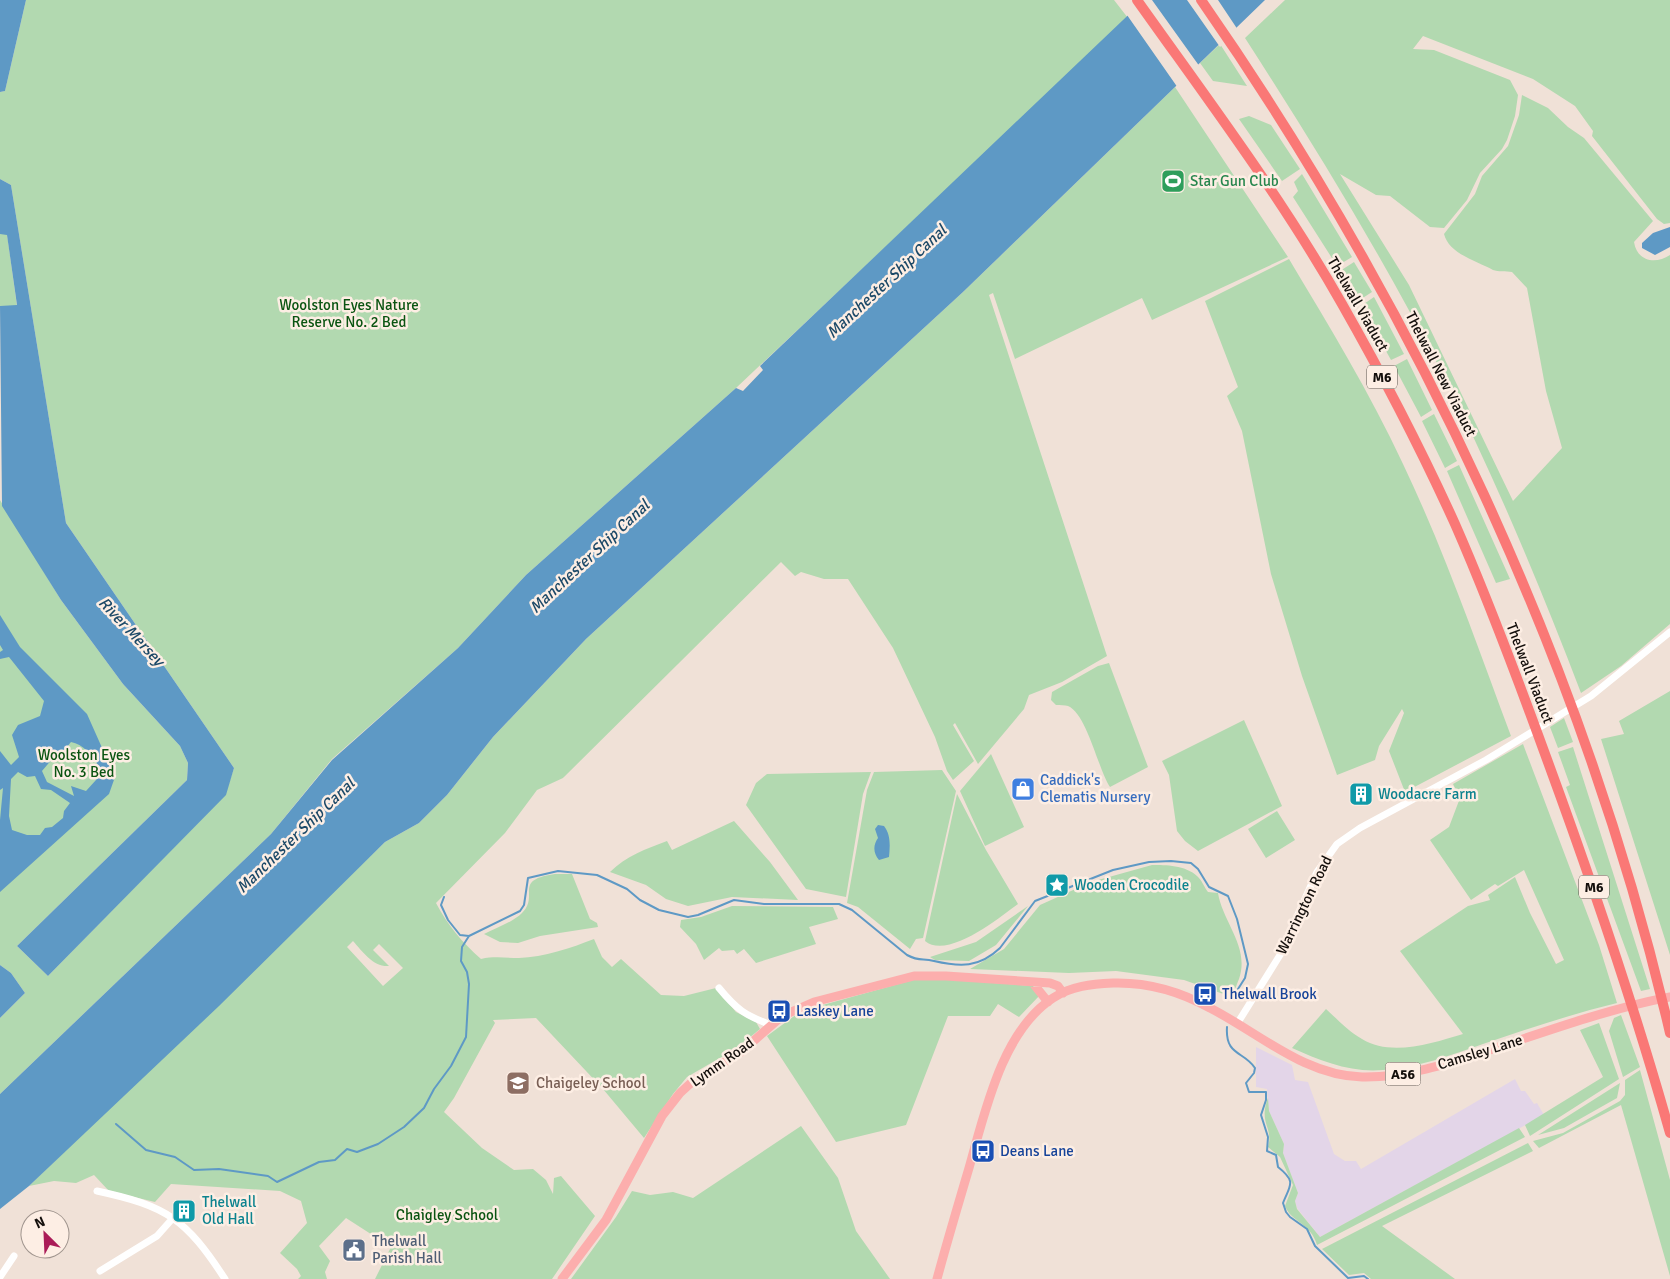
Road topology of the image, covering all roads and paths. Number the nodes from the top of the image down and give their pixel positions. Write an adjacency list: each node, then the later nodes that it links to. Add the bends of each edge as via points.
1 (1137, 0): 12 (highway, Thelwall Viaduct / M6, via 1306,244 1413,435 1456,526 1583,855 1627,985)
2 (1201, 0): 11 (highway, Thelwall New Viaduct / M6, via 1312,170 1416,354 1516,568 1600,789)
3 (1670, 632): 10 (street, Warrington Road, via 1591,696 1337,844 1317,872 1280,955)
4 (1032, 982): 6 (main road, Lymm Road, via 1055,984); 8 (main road); 9 (main road, Lymm Road, via 946,976 900,978 814,1002)
5 (720, 988): 9 (street, via 735,1008)
6 (1063, 993): 8 (main road, A56); 10 (main road, A56, via 1097,984 1122,983 1160,988 1197,1001)
7 (1670, 997): 10 (main road, Camsley Lane / A56, via 1606,1012 1408,1074 1362,1077 1329,1072 1282,1052)
8 (1048, 1002): 20 (main road, A56, via 1018,1036 995,1081)
9 (771, 1024): 19 (main road, Lymm Road, via 741,1052 680,1093 662,1116 606,1220)
10 (1237, 1024)
11 (1670, 1033)
12 (1670, 1133)
13 (97, 1191): 14 (street, via 138,1201)
14 (173, 1218): 16 (street, via 157,1236); 18 (street, via 190,1230)
15 (14, 1256): 17 (street)
16 (100, 1272)
17 (0, 1277)
18 (225, 1279)
19 (562, 1279)
20 (937, 1279)

